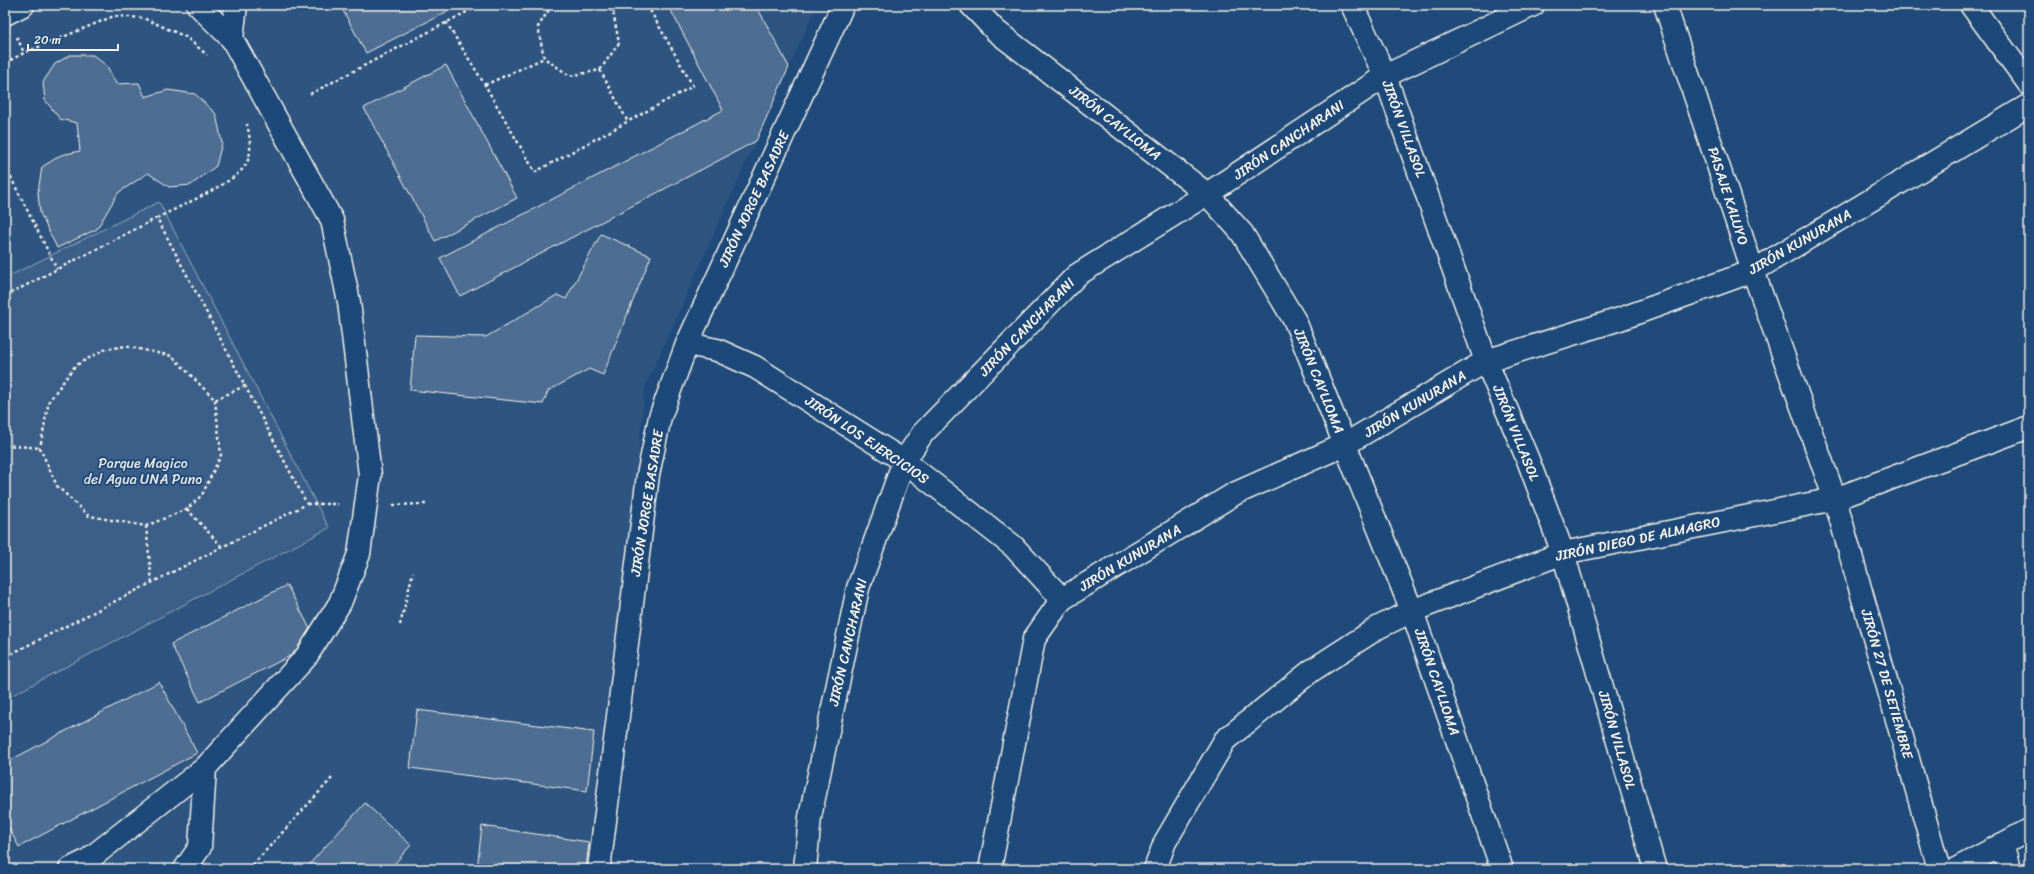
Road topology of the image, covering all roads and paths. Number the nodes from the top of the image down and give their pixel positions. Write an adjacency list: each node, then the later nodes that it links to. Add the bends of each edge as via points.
1 (23, 5): 16 (street)
2 (198, 5): 18 (street)
3 (236, 5): 18 (street)
4 (480, 5): 17 (path)
5 (552, 5): 19 (path, via 538,27)
6 (605, 5): 15 (path)
7 (624, 5): 15 (path)
8 (647, 5): 29 (path, via 693,86)
9 (843, 5): 36 (street, JIRÓN JORGE BASADRE)
10 (971, 5): 31 (street, JIRÓN CAYLLOMA, via 996,31)
11 (1352, 5): 23 (street, JIRÓN VILLASOL)
12 (1533, 5): 23 (street, JIRÓN CANCHARANI)
13 (1665, 5): 34 (street, PASAJE KALUYO)
14 (1971, 5): 24 (street)
15 (613, 12): 22 (path, via 619,43)
16 (5, 14)
17 (446, 22): 25 (path); 26 (path)
18 (232, 39): 56 (street, via 332,220 349,302 370,475 359,554 340,602 306,657)
19 (544, 58): 22 (path, via 570,76); 25 (path)
20 (212, 59): 21 (path, via 186,37 143,18 114,16 24,53)
21 (5, 64)
22 (600, 70): 29 (path)
23 (1385, 76): 31 (street, JIRÓN CANCHARANI); 37 (street, JIRÓN VILLASOL)
24 (2029, 84)
25 (485, 85): 29 (path, via 535,172)
26 (310, 94)
27 (2029, 105): 34 (street, JIRÓN KUNURANA)
28 (246, 119): 32 (path, via 251,143 245,166 224,184)
29 (628, 122)
30 (5, 166): 33 (path)
31 (1207, 194): 41 (street, JIRÓN CAYLLOMA, via 1242,233 1295,322); 44 (street, JIRÓN CANCHARANI, via 1077,275 923,433)
32 (157, 218): 33 (path); 38 (path)
33 (57, 269): 35 (path)
34 (1753, 271): 37 (street, JIRÓN KUNURANA, via 1620,319); 45 (street, PASAJE KALUYO)
35 (5, 296)
36 (687, 344): 44 (street, JIRÓN LOS EJERCICIOS, via 717,350 755,367); 63 (street, JIRÓN JORGE BASADRE, via 660,417 648,475)
37 (1486, 362): 41 (street, JIRÓN KUNURANA); 49 (street, JIRÓN VILLASOL, via 1528,460)
38 (246, 385): 39 (path); 48 (path, via 307,504)
39 (215, 400): 43 (path, via 172,356 125,346 103,350 75,366 49,400); 46 (path, via 221,455 202,496)
40 (2029, 427): 45 (street, JIRÓN DIEGO DE ALMAGRO)
41 (1344, 445): 52 (street, JIRÓN KUNURANA, via 1234,494); 53 (street, JIRÓN CAYLLOMA)
42 (5, 446): 43 (path)
43 (40, 448): 47 (path, via 57,486 89,516)
44 (904, 461): 52 (street, JIRÓN LOS EJERCICIOS, via 1013,546); 64 (street, JIRÓN CANCHARANI, via 858,588 810,817)
45 (1835, 498): 49 (street, JIRÓN DIEGO DE ALMAGRO); 69 (street, JIRÓN 27 DE SETIEMBRE)
46 (187, 509): 47 (path); 48 (path)
47 (146, 526): 51 (path)
48 (222, 547): 51 (path)
49 (1563, 552): 53 (street, JIRÓN DIEGO DE ALMAGRO); 68 (street, JIRÓN VILLASOL)
50 (413, 572): 54 (path)
51 (152, 583): 55 (path)
52 (1062, 599): 65 (street, JIRÓN KUNURANA, via 1034,638)
53 (1412, 611): 66 (street, JIRÓN DIEGO DE ALMAGRO, via 1378,627 1311,671 1225,740 1165,842); 67 (street, JIRÓN CAYLLOMA)
54 (400, 625)
55 (5, 658)
56 (205, 768): 60 (street, via 88,860); 61 (street, via 200,847)
57 (333, 777): 62 (path)
58 (2029, 830): 59 (street)
59 (2002, 844): 70 (street); 71 (street)
60 (70, 869)
61 (185, 869)
62 (250, 869)
63 (599, 869)
64 (805, 869)
65 (990, 869)
66 (1155, 869)
67 (1502, 869)
68 (1655, 869)
69 (1938, 869)
70 (1956, 869)
71 (2009, 869)

